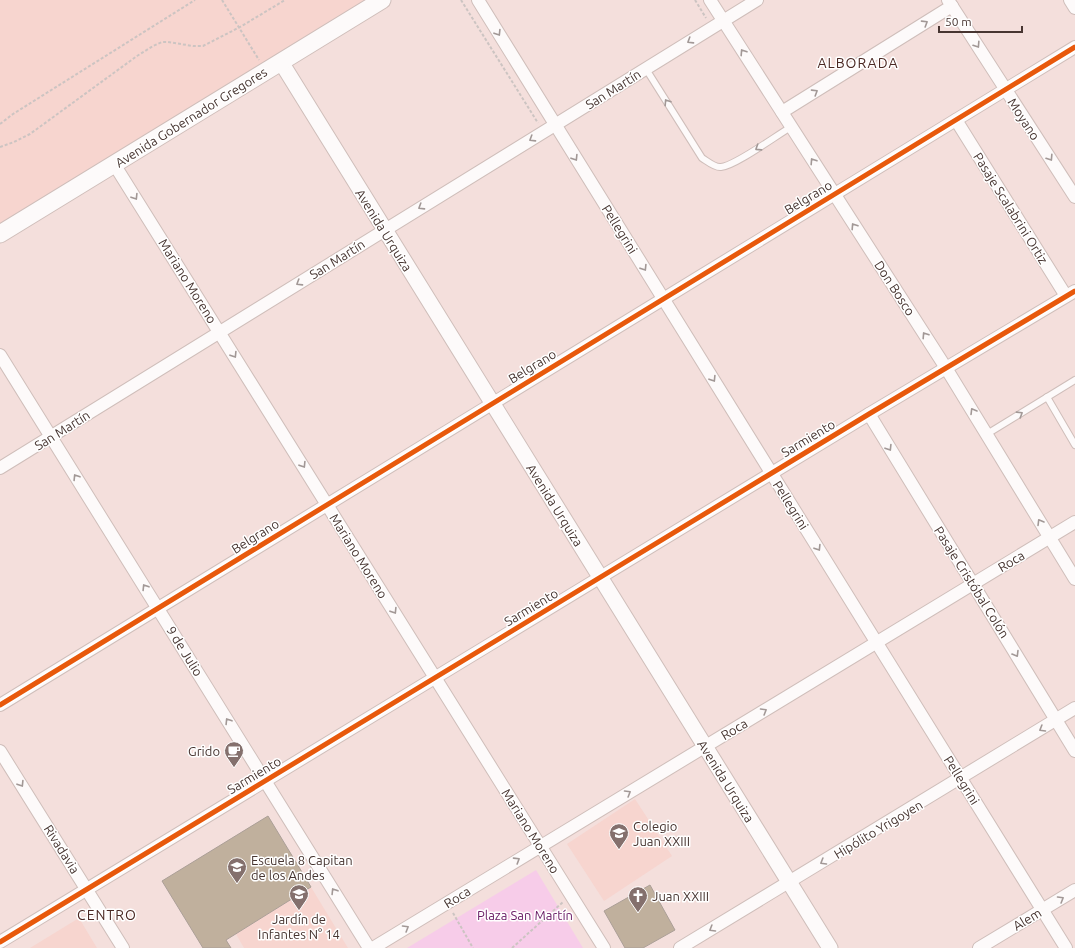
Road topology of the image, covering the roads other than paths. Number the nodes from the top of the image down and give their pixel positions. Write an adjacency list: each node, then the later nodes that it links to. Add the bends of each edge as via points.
1 (382, 0): 10 (main road, Avenida Gobernador Gregores)
2 (478, 0): 15 (street, Pellegrini, one-way to 15)
3 (710, 0): 8 (street, Don Bosco)
4 (757, 0): 8 (street, San Martín)
5 (1070, 0): 7 (street)
6 (950, 3): 12 (street, Moyano, one-way to 12); 13 (street, one-way to 6)
7 (1075, 8)
8 (723, 20): 11 (street, San Martín, one-way to 11); 13 (street, Don Bosco, one-way to 8)
9 (1075, 47): 12 (street, Belgrano)
10 (281, 62): 17 (main road, Avenida Gobernador Gregores); 20 (street, Avenida Urquiza)
11 (646, 69): 15 (street, San Martín); 16 (lane, one-way to 11, via 736,162 721,167 710,163 702,158)
12 (1006, 90): 14 (street, Belgrano); 19 (street, Moyano, one-way to 19)
13 (782, 112): 16 (street, Don Bosco)
14 (956, 120): 18 (street, Belgrano); 22 (street, Pasaje Scalabrini Ortiz)
15 (555, 125): 20 (street, San Martín, one-way to 20); 23 (street, Pellegrini, one-way to 23)
16 (791, 127): 18 (street, Don Bosco, one-way to 16)
17 (114, 164): 21 (main road, Avenida Gobernador Gregores); 24 (street, Mariano Moreno, one-way to 24)
18 (834, 194): 23 (street, Belgrano); 26 (street, Don Bosco, one-way to 18)
19 (1075, 197)
20 (385, 230): 24 (street, San Martín, one-way to 24); 29 (street, Avenida Urquiza)
21 (0, 234)
22 (1071, 294): 26 (street, Sarmiento)
23 (663, 299): 29 (street, Belgrano); 35 (street, Pellegrini, one-way to 35)
24 (219, 332): 32 (street, San Martín); 36 (street, Mariano Moreno, one-way to 36)
25 (0, 355): 32 (street, 9 de Julio)
26 (946, 368): 30 (street, Sarmiento); 31 (street, Don Bosco, one-way to 26)
27 (1075, 380): 28 (lane)
28 (1047, 398): 31 (lane, one-way to 28); 33 (lane)
29 (492, 403): 36 (street, Belgrano); 39 (street, Avenida Urquiza)
30 (869, 414): 35 (street, Sarmiento); 41 (street, Pasaje Cristóbal Colón, one-way to 41)
31 (987, 434): 38 (street, Don Bosco, one-way to 31)
32 (51, 436): 34 (street, San Martín); 42 (street, 9 de Julio, one-way to 32)
33 (1075, 445)
34 (0, 468)
35 (772, 474): 39 (street, Sarmiento); 43 (street, Pellegrini, one-way to 43)
36 (327, 504): 42 (street, Belgrano); 44 (street, Mariano Moreno, one-way to 44)
37 (1075, 522): 38 (street, Roca)
38 (1050, 538): 40 (street, Don Bosco); 41 (street, Roca)
39 (600, 578): 44 (street, Sarmiento); 48 (street, Avenida Urquiza)
40 (1075, 579)
41 (974, 584): 43 (street, Roca); 47 (street, Pasaje Cristóbal Colón, one-way to 47)
42 (158, 608): 45 (street, Belgrano); 52 (street, 9 de Julio, one-way to 42)
43 (877, 643): 48 (street, Roca, one-way to 43); 51 (street, Pellegrini)
44 (436, 678): 52 (street, Sarmiento); 53 (street, Mariano Moreno)
45 (0, 705)
46 (1075, 708): 47 (street, Hipólito Yrigoyen)
47 (1056, 720): 50 (street, Pasaje Cristóbal Colón); 51 (street, Hipólito Yrigoyen, one-way to 51)
48 (705, 747): 53 (street, Roca, one-way to 48); 54 (street, Avenida Urquiza)
49 (0, 751): 55 (street, Rivadavia, one-way to 55)
50 (1075, 751)
51 (961, 778): 54 (street, Hipólito Yrigoyen, one-way to 54); 57 (street, Pellegrini)
52 (265, 781): 55 (street, Sarmiento); 60 (street, 9 de Julio, one-way to 52)
53 (540, 846): 61 (street, Roca, one-way to 53); 62 (street, Mariano Moreno)
54 (789, 882): 63 (street, Hipólito Yrigoyen, one-way to 63); 64 (street, Avenida Urquiza)
55 (87, 890): 58 (street, Sarmiento); 59 (street, Rivadavia)
56 (1075, 890): 57 (street, Alem, one-way to 56)
57 (1042, 910): 65 (street, Alem); 66 (street, Pellegrini)
58 (0, 942)
59 (123, 948)
60 (369, 948)
61 (373, 948)
62 (604, 948)
63 (680, 948)
64 (830, 948)
65 (980, 948)
66 (1066, 948)

